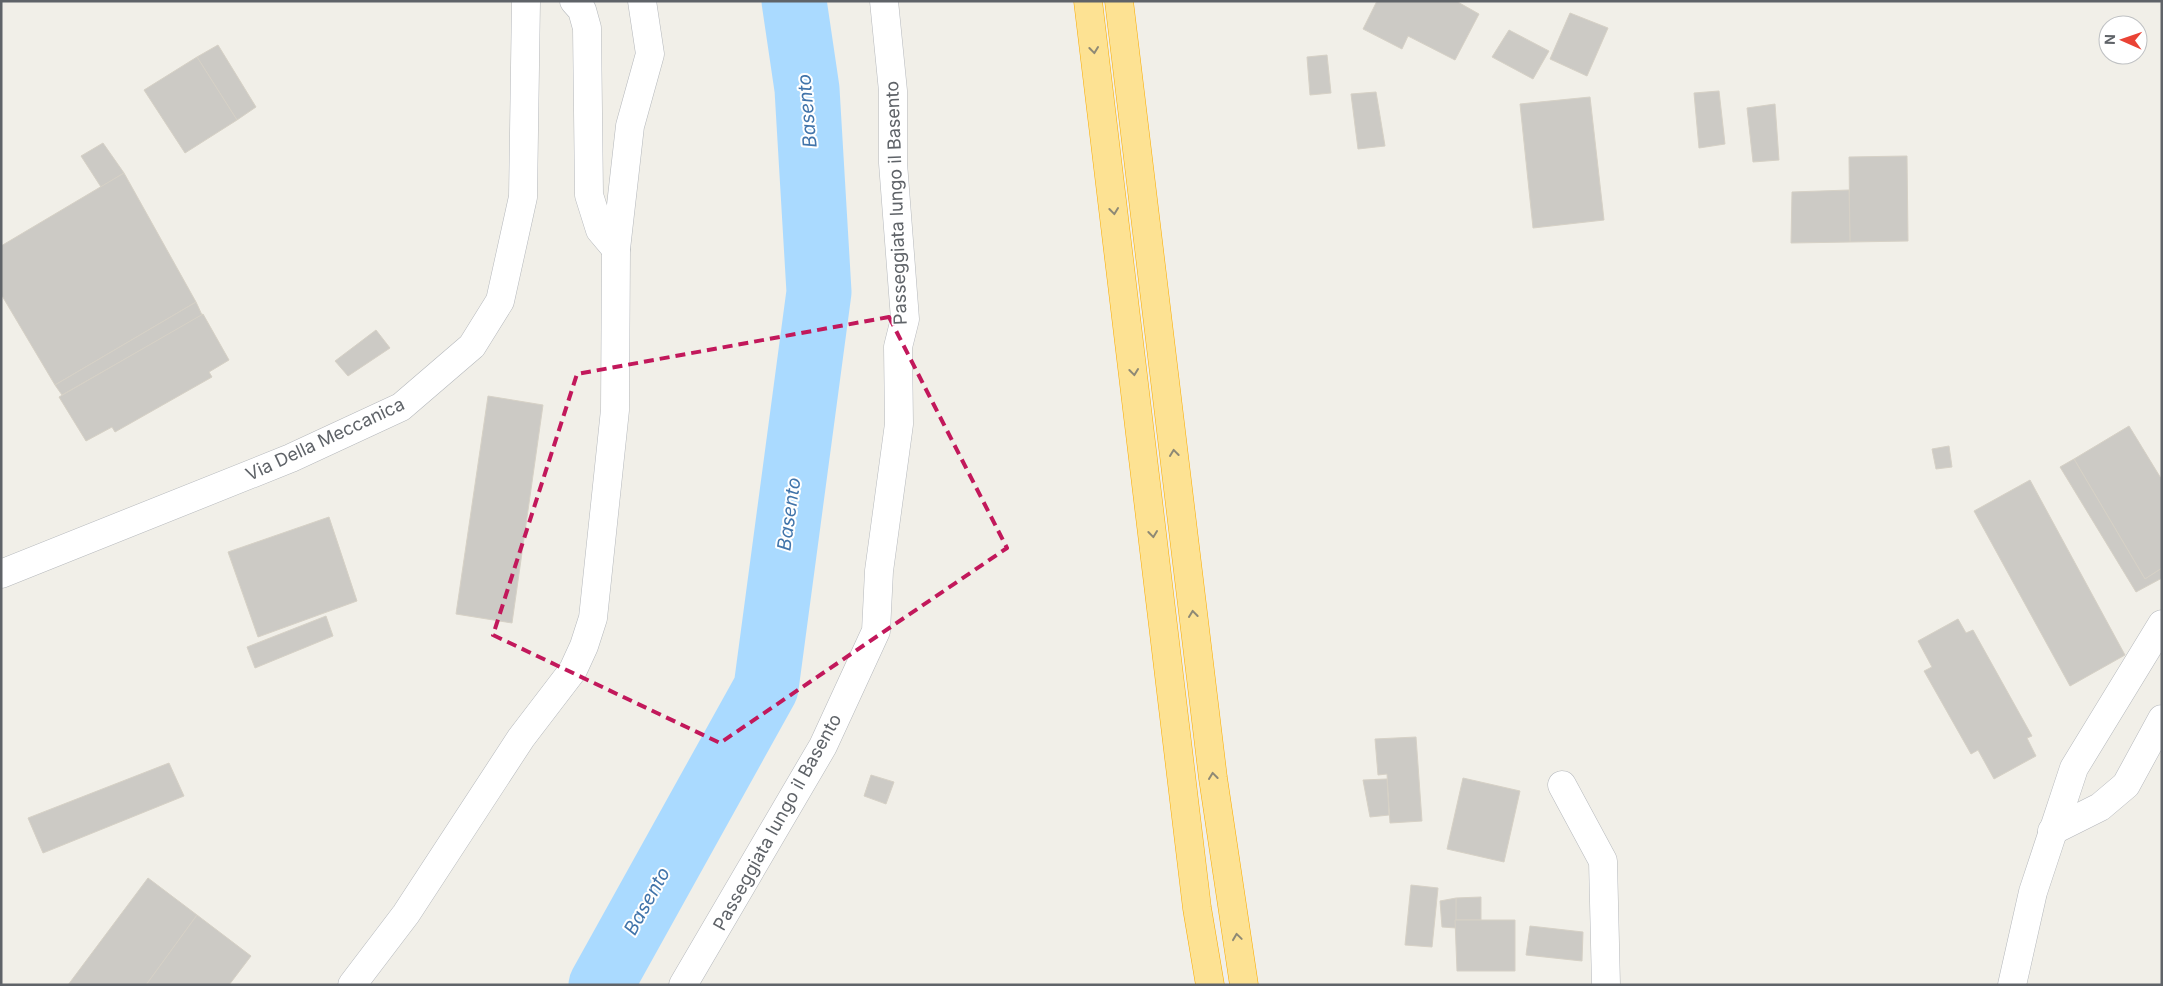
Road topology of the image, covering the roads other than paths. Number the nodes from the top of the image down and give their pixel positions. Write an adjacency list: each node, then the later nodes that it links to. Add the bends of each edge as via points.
1 (526, 1): 8 (street, Via Della Meccanica, via 523,197 500,302 472,346 401,407 291,458)
2 (574, 1): 7 (street, via 582,10 587,28 589,195 600,230)
3 (642, 1): 7 (street, via 650,54 630,126)
4 (884, 1): 14 (street, Passeggiata lungo il Basento, via 893,91 893,163 904,319 898,347 898,424 879,571 876,631 822,746)
5 (1088, 1): 15 (highway, one-way to 15, via 1197,908)
6 (1119, 1): 16 (highway, one-way to 6, via 1213,778)
7 (616, 249): 13 (street, via 616,410 593,618 584,646 573,670 521,738 406,914)
8 (1, 574)
9 (2162, 624): 12 (street, via 2074,768)
10 (2162, 719): 12 (street, via 2126,785 2100,807)
11 (1562, 785): 17 (street, via 1603,861)
12 (2052, 831): 18 (street, via 2033,892)
13 (352, 985)
14 (684, 985)
15 (1210, 985)
16 (1244, 985)
17 (1606, 985)
18 (2012, 985)

